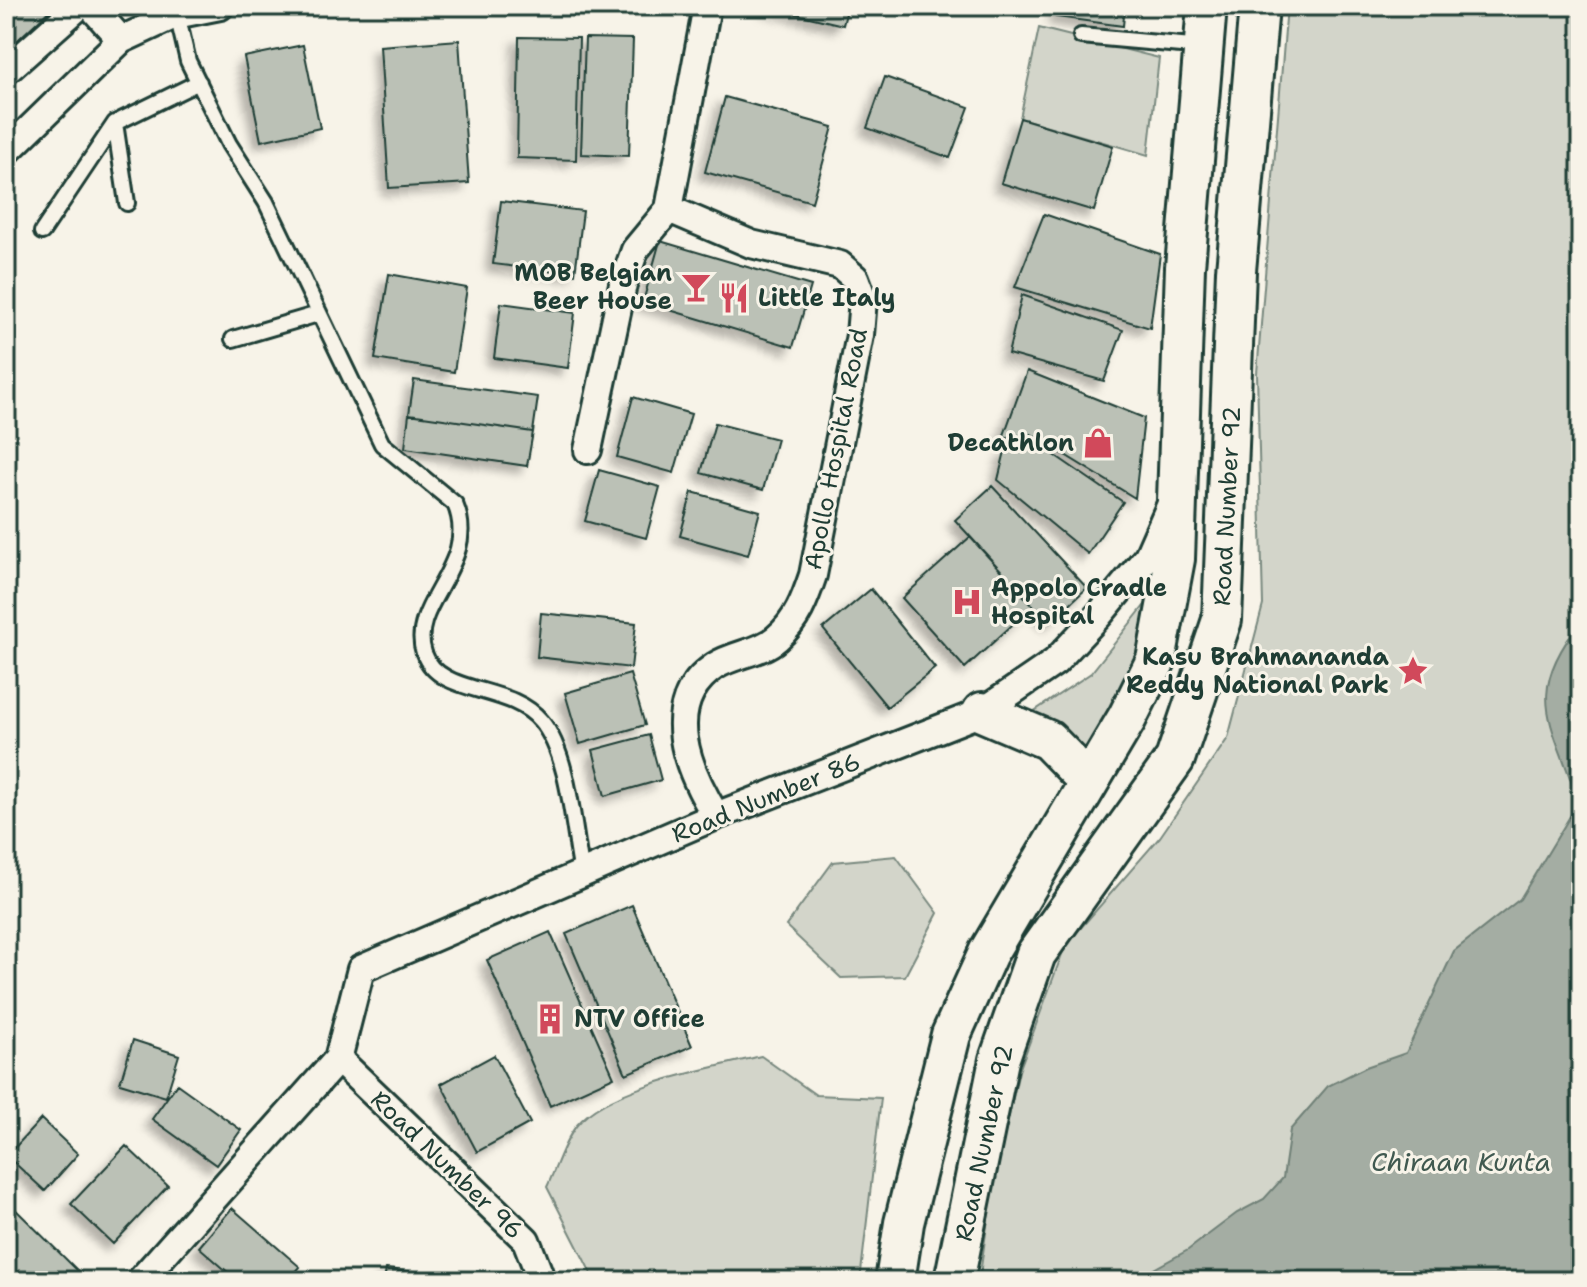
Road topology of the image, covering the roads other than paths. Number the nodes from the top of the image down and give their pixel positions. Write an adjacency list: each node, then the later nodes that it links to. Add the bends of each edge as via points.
1 (79, 6): 11 (street)
2 (91, 6): 9 (street)
3 (220, 6): 7 (street)
4 (707, 6): 16 (street)
5 (1207, 6): 10 (main road, Road Number 92)
6 (1259, 6): 30 (main road, Road Number 92, via 1236,271 1222,620 1175,759 1036,954 999,1060)
7 (176, 10): 9 (street); 12 (lane, via 188,61)
8 (1081, 36): 10 (lane)
9 (121, 40): 14 (street)
10 (1203, 47): 21 (main road, Road Number 92, via 1185,267)
11 (6, 71)
12 (199, 82): 13 (lane); 18 (lane, via 229,144 266,202)
13 (115, 123): 15 (lane); 17 (lane)
14 (6, 152)
15 (127, 203)
16 (669, 209): 20 (street, via 635,250 623,284); 24 (street, Apollo Hospital Road, via 751,244 840,265 855,278 863,299 822,530 802,607 774,641 714,667 686,703 682,731 692,776)
17 (42, 232)
18 (318, 314): 19 (lane); 25 (lane, via 382,444 436,486 461,518 460,550 433,602 422,634 424,653 435,672 451,682 514,699 540,719 562,768)
19 (233, 339)
20 (588, 450)
21 (1177, 492): 22 (street, Road Number 86, via 1148,556 1099,615 1055,662); 23 (main road, Road Number 92, via 1175,559 1156,660)
22 (982, 712): 23 (main road, via 1048,740); 24 (street, Road Number 86)
23 (1088, 781): 29 (main road, Road Number 92, via 988,953 951,1035 904,1223)
24 (716, 816): 25 (street, Road Number 86)
25 (582, 873): 26 (street, Road Number 86, via 361,969)
26 (338, 1059): 27 (street); 28 (street, Road Number 96, via 526,1240)
27 (140, 1281)
28 (542, 1281)
29 (895, 1281)
30 (954, 1281)

